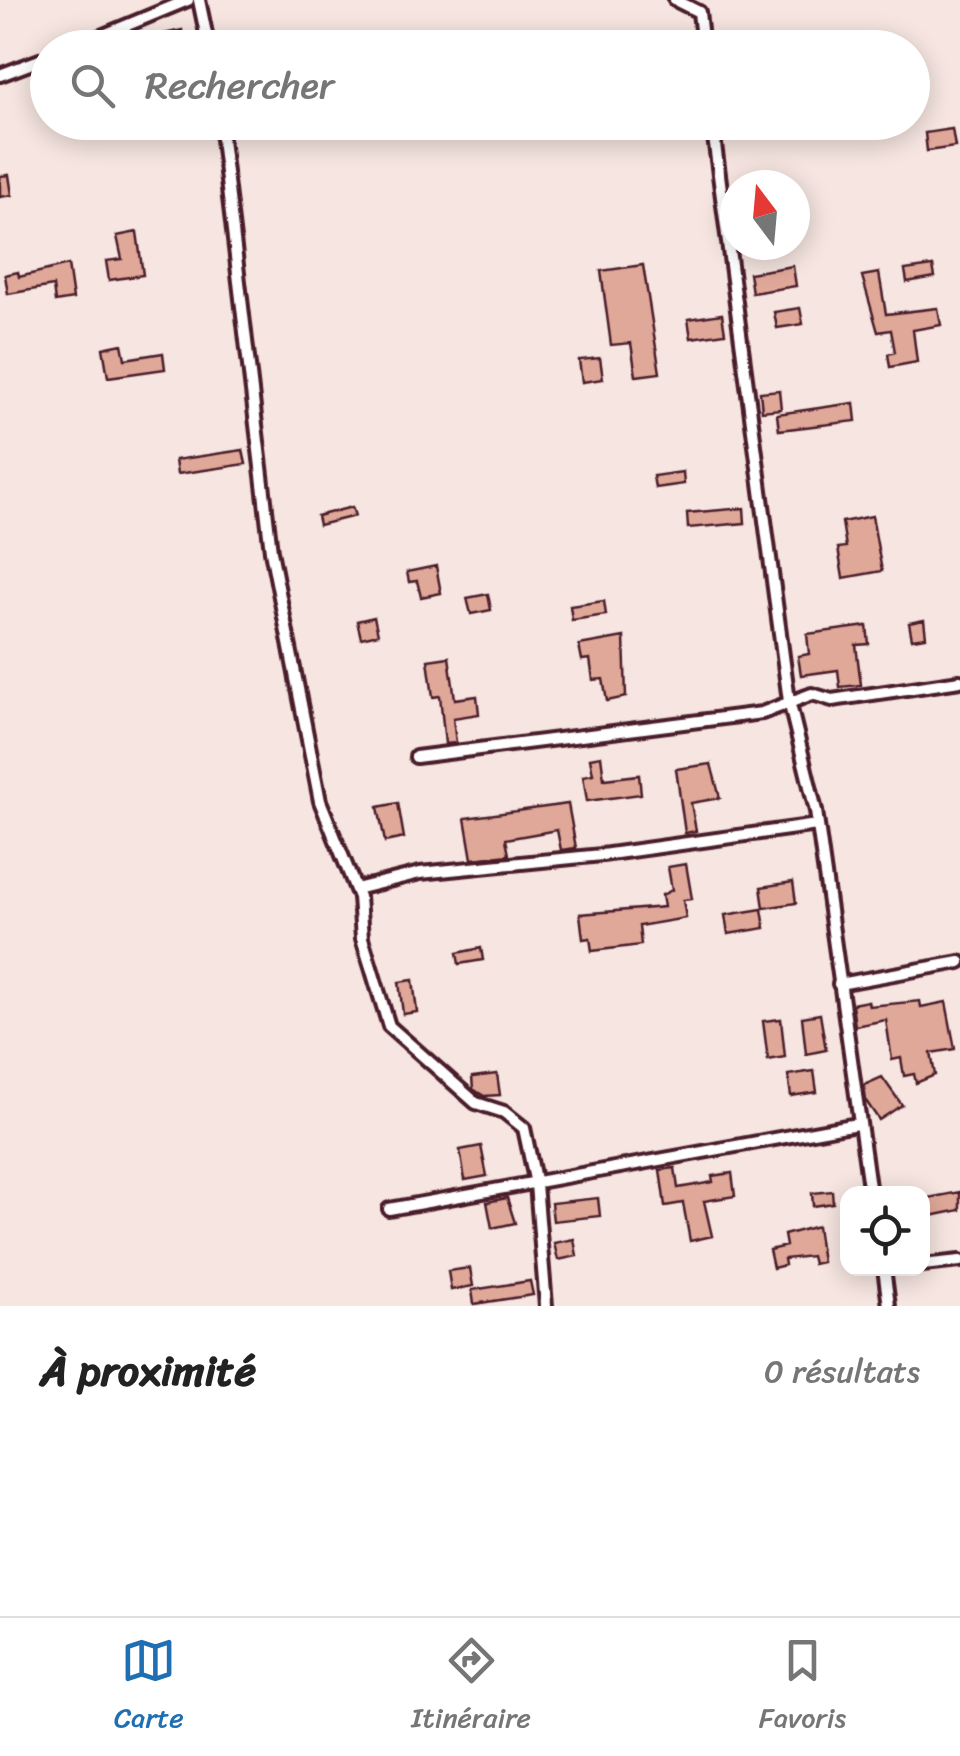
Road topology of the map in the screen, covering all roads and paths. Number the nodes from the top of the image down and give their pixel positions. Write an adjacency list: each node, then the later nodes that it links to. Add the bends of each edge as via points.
1 (188, 0): 4 (street)
2 (200, 0): 5 (street)
3 (675, 0): 6 (street, via 699,12)
4 (116, 30)
5 (206, 30)
6 (701, 30)
7 (30, 64): 8 (street)
8 (0, 76)
9 (222, 140): 15 (street, via 271,550 320,801)
10 (714, 140): 12 (street)
11 (960, 681): 12 (street)
12 (790, 701): 13 (street, via 762,712); 14 (street)
13 (416, 756)
14 (818, 826): 15 (street, via 420,873); 17 (street)
15 (356, 889): 19 (street, via 362,938 390,1026 476,1103 524,1128)
16 (960, 962): 17 (street)
17 (839, 984): 18 (street)
18 (858, 1124): 19 (street); 20 (street)
19 (536, 1184): 21 (street); 25 (street)
20 (869, 1186)
21 (389, 1209)
22 (960, 1261): 23 (street)
23 (930, 1264)
24 (885, 1276): 26 (street)
25 (546, 1306)
26 (889, 1306)

